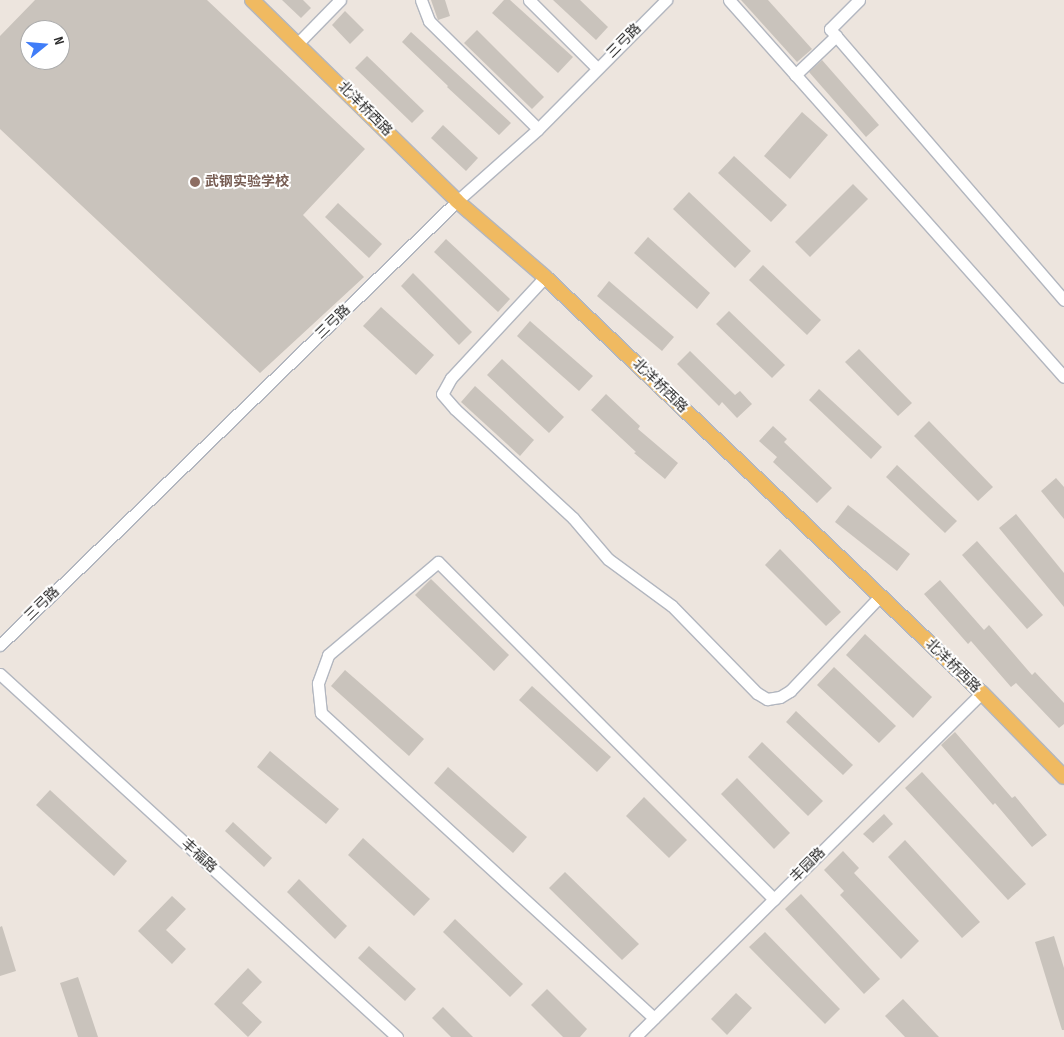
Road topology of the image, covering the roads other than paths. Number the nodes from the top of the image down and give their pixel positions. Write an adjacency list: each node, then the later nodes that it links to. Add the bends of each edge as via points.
1 (252, 0): 9 (main road, 北洋桥西路)
2 (340, 0): 9 (street)
3 (421, 0): 12 (street, via 429,21)
4 (529, 0): 10 (street)
5 (666, 0): 10 (street, 三弓路)
6 (729, 0): 11 (street)
7 (859, 0): 8 (street, via 830,29)
8 (836, 36): 11 (street); 15 (street)
9 (298, 43): 13 (main road, 北洋桥西路)
10 (598, 68): 12 (street, 三弓路)
11 (795, 75): 16 (street)
12 (538, 129): 13 (street, 三弓路)
13 (457, 201): 14 (main road, 北洋桥西路); 18 (street, 三弓路)
14 (545, 277): 17 (main road, 北洋桥西路); 17 (street, via 451,378 442,394 573,518 608,559 672,606 756,692 767,699 790,691)
15 (1064, 300)
16 (1064, 377)
17 (880, 596): 20 (main road, 北洋桥西路)
18 (0, 645)
19 (0, 674): 24 (street, 丰福路)
20 (982, 693): 21 (main road, 北洋桥西路); 22 (street, 丰园路)
21 (1064, 777)
22 (774, 899): 23 (street, 丰园路); 23 (street, via 438,562 328,656 318,682 321,713)
23 (654, 1018): 25 (street, 丰园路)
24 (397, 1037)
25 (635, 1037)

